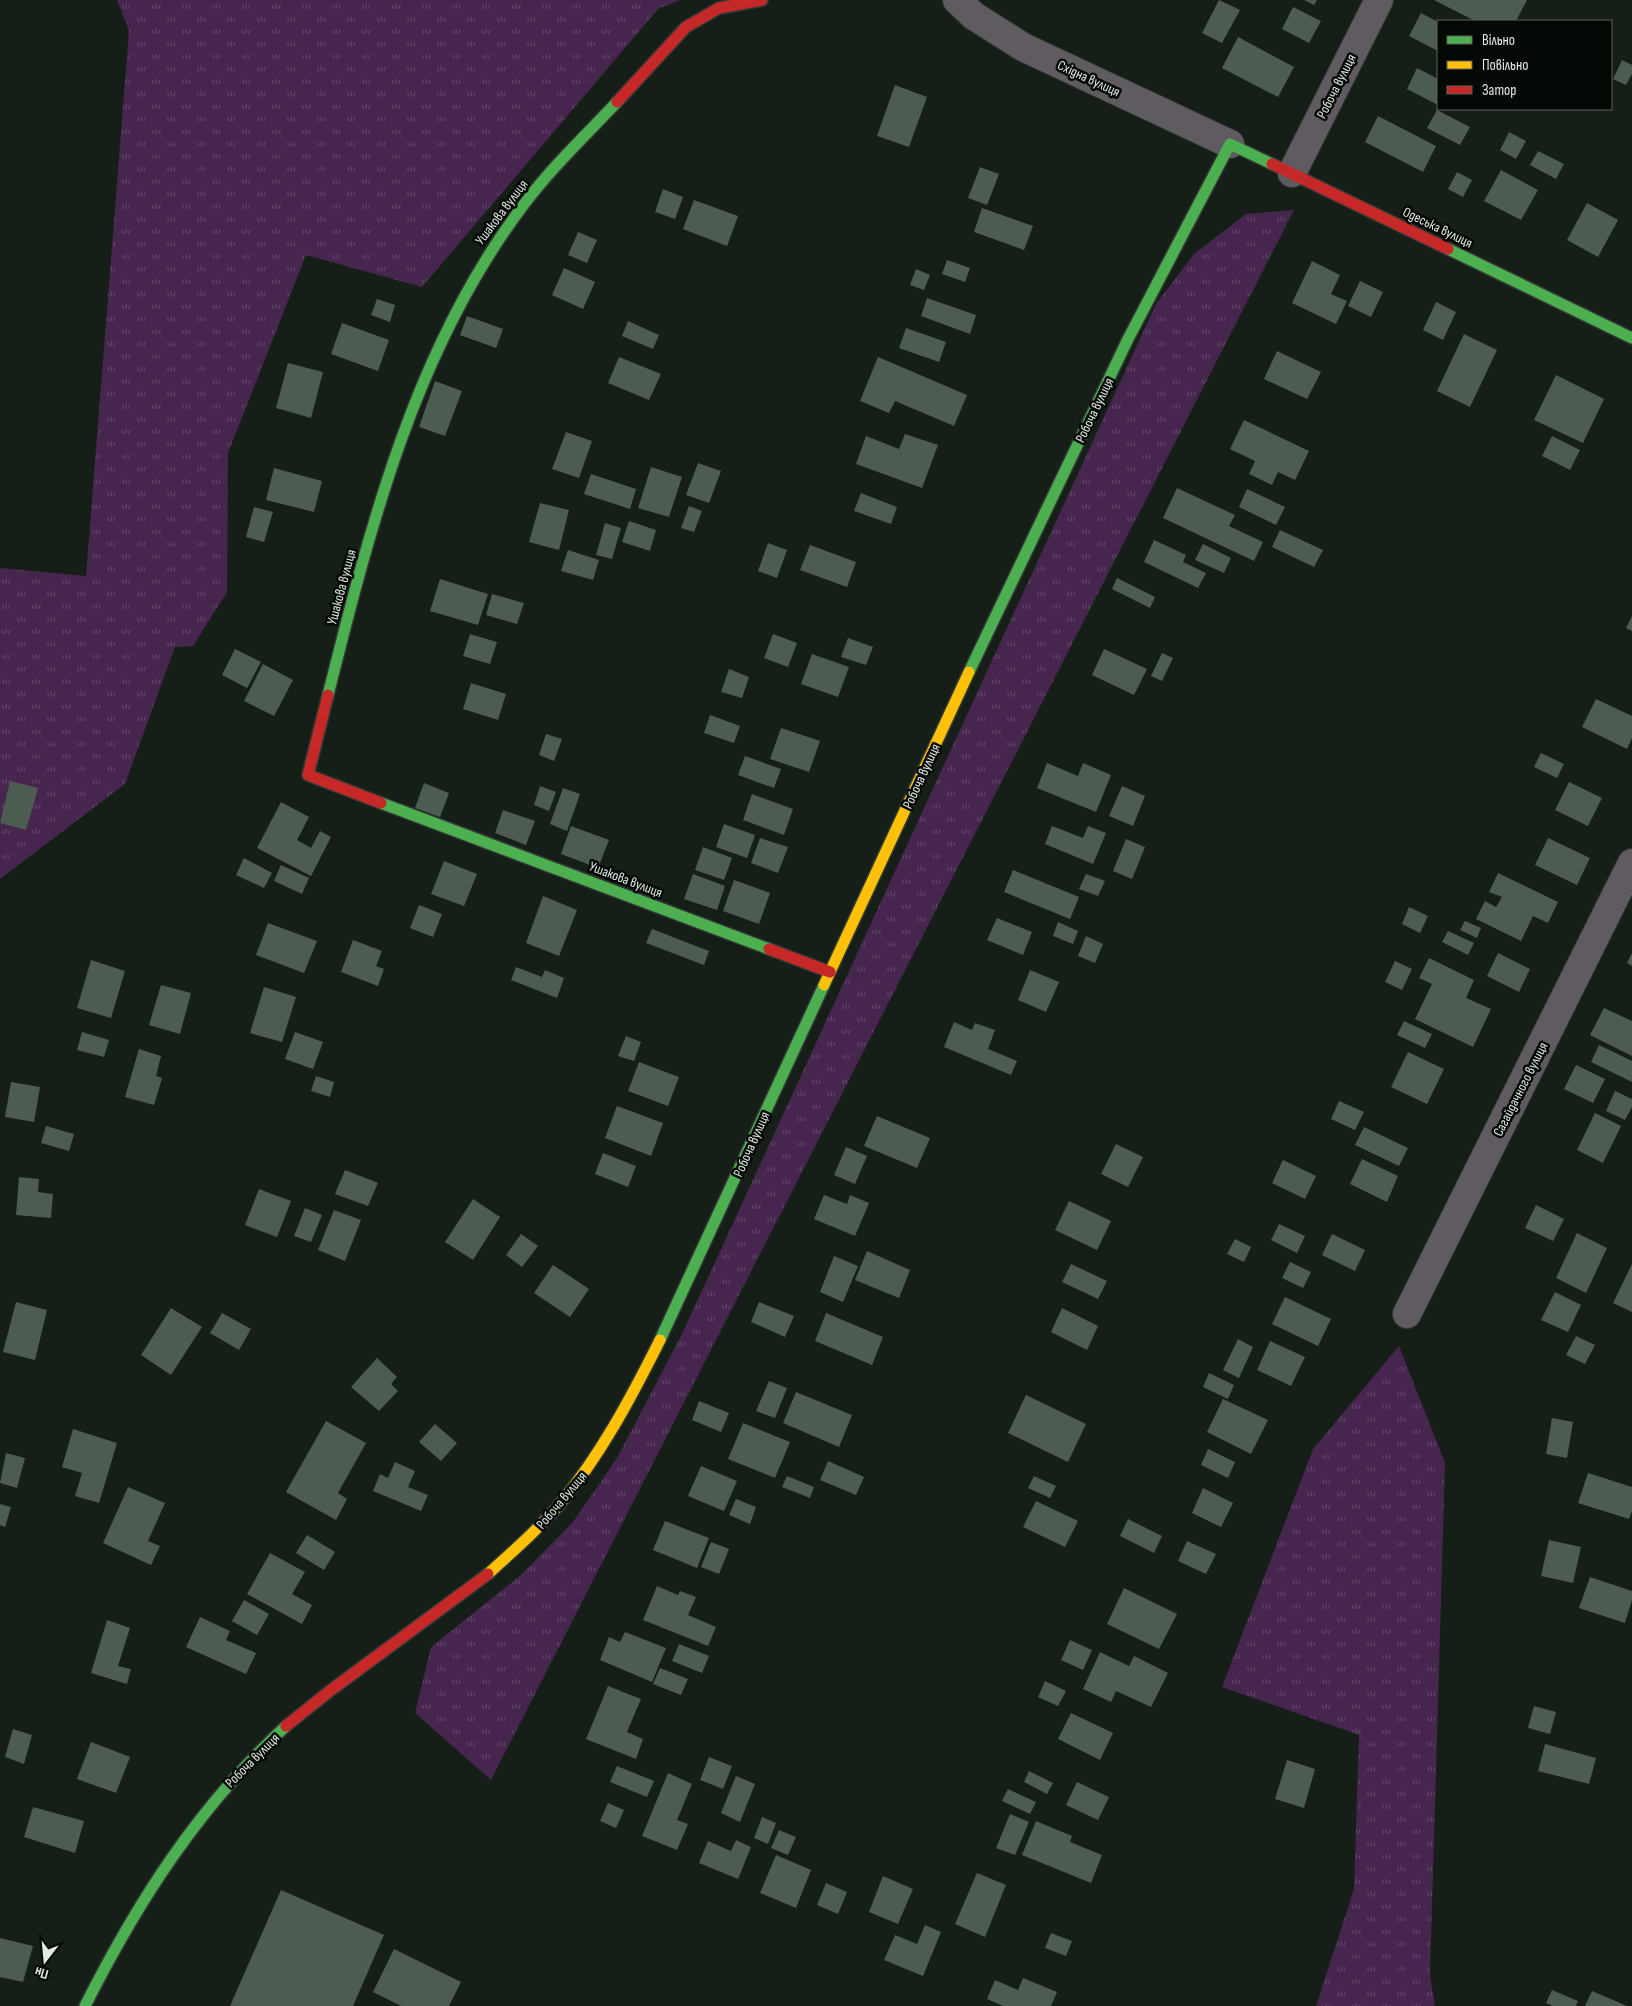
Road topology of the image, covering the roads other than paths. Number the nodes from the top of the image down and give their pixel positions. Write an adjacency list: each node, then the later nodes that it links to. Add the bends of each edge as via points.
1 (762, 0): 8 (street, Ушакова вулиця, via 720,8 686,27 524,202 501,232 465,291 390,466 308,775)
2 (957, 0): 4 (street, Східна вулиця, via 980,21 1023,47)
3 (1379, 0): 5 (street, Робоча вулиця)
4 (1230, 144): 5 (street, Одеська вулиця); 8 (street, Робоча вулиця, via 1129,337)
5 (1292, 173): 6 (street, Одеська вулиця)
6 (1632, 338)
7 (1632, 864): 9 (street, Сагайдачного вулиця)
8 (830, 972): 10 (street, Робоча вулиця, via 666,1327 588,1468 540,1525 490,1573 293,1720 229,1782 153,1882)
9 (1407, 1314)
10 (85, 2006)

